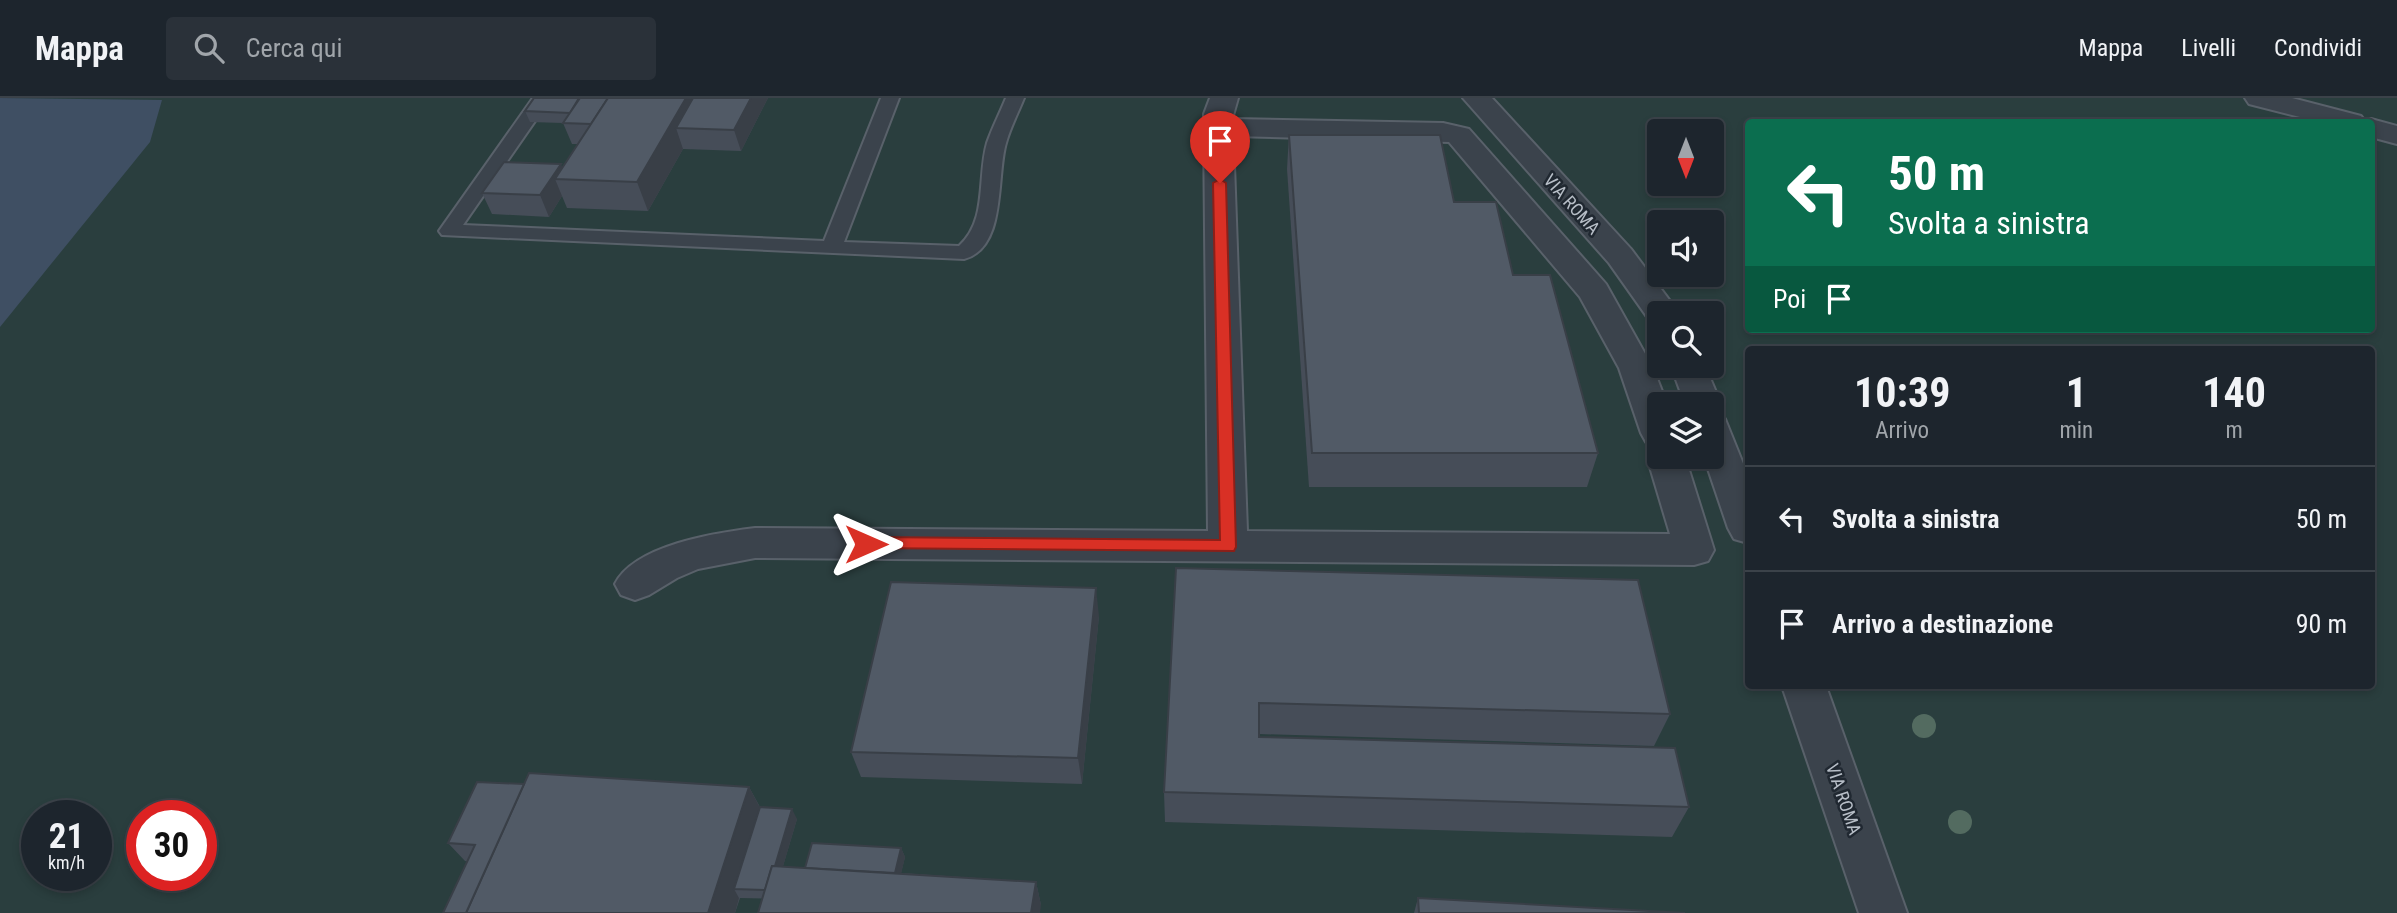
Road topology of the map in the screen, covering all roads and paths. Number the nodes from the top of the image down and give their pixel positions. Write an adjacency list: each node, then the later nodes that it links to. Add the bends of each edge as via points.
1 (542, 98): 10 (lane, via 449,231)
2 (890, 98): 10 (lane)
3 (1015, 98): 10 (lane, via 996,145 984,228 974,246 964,253)
4 (1477, 98): 11 (street, VIA ROMA, via 1590,223)
5 (2259, 98): 7 (street)
6 (1221, 113): 12 (street, via 1459,135 1594,292 1636,369); 16 (street)
7 (2340, 119)
8 (2375, 129): 9 (street)
9 (2397, 135)
10 (832, 247)
11 (1652, 301)
12 (1647, 400)
13 (1724, 461): 15 (street)
14 (1670, 469): 16 (street, via 1694,550)
15 (1745, 520)
16 (1228, 547): 17 (street, via 755,542 682,556)
17 (635, 584)
18 (1805, 689): 19 (street, VIA ROMA)
19 (1883, 913)

